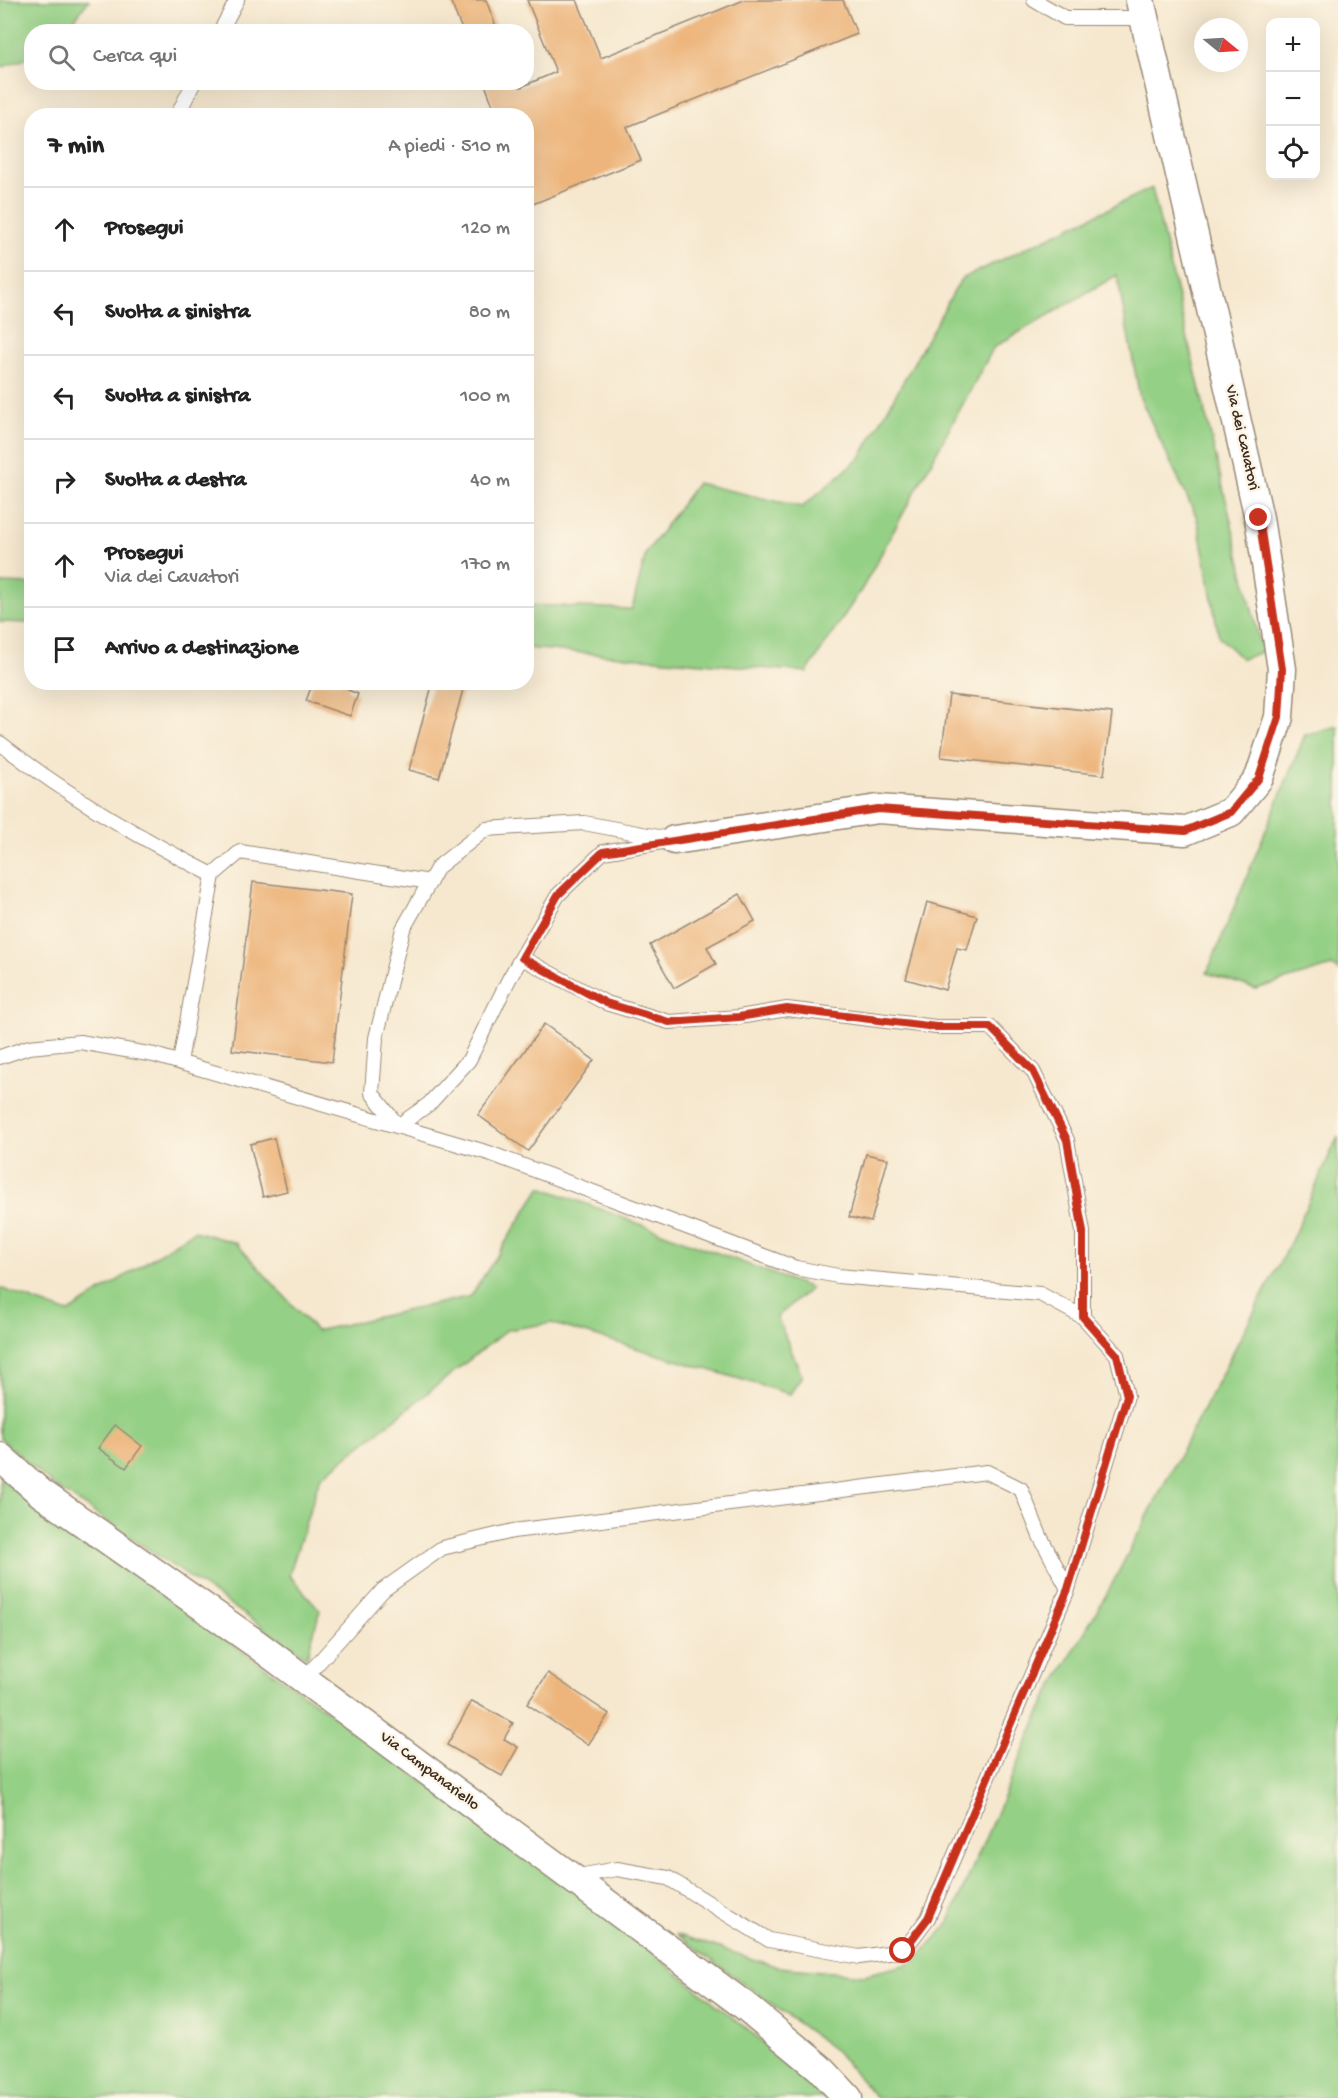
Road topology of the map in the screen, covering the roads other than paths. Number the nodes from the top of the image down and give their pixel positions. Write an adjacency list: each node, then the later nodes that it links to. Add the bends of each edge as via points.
1 (237, 0): 4 (lane)
2 (1034, 0): 3 (lane, via 1065,18)
3 (1141, 9): 8 (street, Via dei Cavatori, via 1259,518 1282,669 1279,717 1259,778 1231,812 1185,831 878,809)
4 (224, 24)
5 (190, 90): 6 (lane)
6 (181, 108)
7 (0, 743): 9 (lane, via 43,776 149,842)
8 (674, 840): 10 (lane, via 584,823 486,829 438,867); 11 (lane, via 603,852 558,895)
9 (213, 875): 10 (lane, via 240,852); 13 (lane)
10 (430, 882): 14 (lane, via 403,930 376,1038 372,1093)
11 (522, 958): 14 (lane, via 469,1060 429,1104); 15 (lane, via 606,1003 669,1022 787,1009 936,1027 990,1027 1033,1071 1067,1140 1083,1232)
12 (0, 1058): 13 (lane, via 29,1047 80,1042)
13 (180, 1062): 14 (lane)
14 (398, 1126): 15 (lane, via 489,1153 796,1268 838,1276 1040,1294)
15 (1083, 1317): 17 (lane, via 1117,1355 1127,1396)
16 (0, 1458): 18 (street, Via Campanariello, via 40,1492)
17 (1068, 1589): 18 (lane, via 1021,1489 987,1472 513,1531 442,1548 383,1590); 19 (lane, via 928,1918 903,1951 859,1957 769,1940 668,1878 617,1869)
18 (304, 1679): 19 (street, Via Campanariello)
19 (571, 1878): 20 (street, Via Campanariello, via 745,2006 820,2068)
20 (849, 2098)

